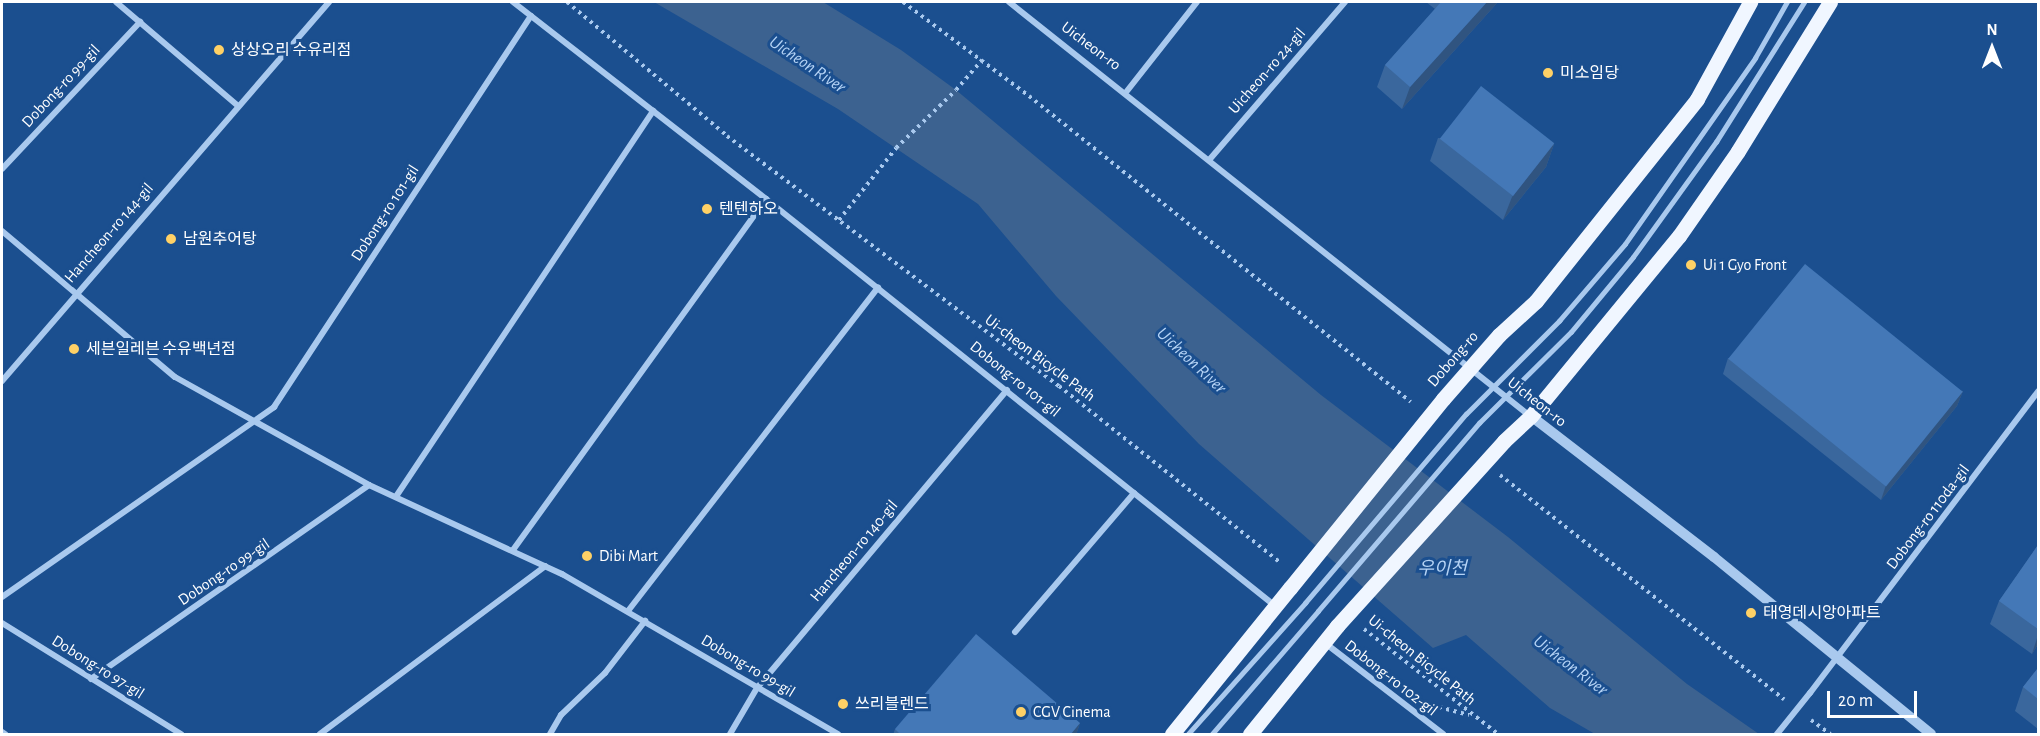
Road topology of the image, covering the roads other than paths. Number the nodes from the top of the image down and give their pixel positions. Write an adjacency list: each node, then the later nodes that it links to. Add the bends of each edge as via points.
1 (119, 2): 12 (street)
2 (329, 2): 14 (street, Hancheon-ro 144-gil)
3 (513, 2): 11 (street, Dobong-ro 101-gil)
4 (1009, 2): 13 (street, Uicheon-ro)
5 (1197, 2): 13 (street, Uicheon-ro)
6 (1345, 2): 16 (street, Uicheon-ro 24-gil)
7 (1750, 2): 22 (main road, Dobong-ro, via 1697,99 1536,301)
8 (1787, 2): 24 (lane, via 1749,68 1625,244 1559,321)
9 (1804, 2): 27 (lane, via 1716,142 1633,256 1571,332)
10 (1830, 2): 28 (main road, via 1738,151 1679,236)
11 (531, 16): 15 (street, Dobong-ro 101-gil); 29 (street, Dobong-ro 101-gil, via 274,407)
12 (140, 22): 14 (street); 17 (street, Dobong-ro 99-gil)
13 (1126, 91): 16 (street, Uicheon-ro)
14 (238, 106): 21 (street, Hancheon-ro 144-gil)
15 (653, 111): 18 (street, Dobong-ro 101-gil); 32 (street)
16 (1210, 159): 22 (street, Uicheon-ro)
17 (2, 169)
18 (766, 198): 20 (street, Dobong-ro 101-gil); 33 (street)
19 (2, 231): 21 (street, Dobong-ro 99-gil)
20 (878, 287): 25 (street, Dobong-ro 101-gil); 37 (street)
21 (74, 294): 23 (street, Hancheon-ro 144-gil); 29 (street, Dobong-ro 99-gil, via 175,377)
22 (1468, 367): 24 (street, Uicheon-ro); 36 (main road, Dobong-ro, bridge)
23 (2, 381)
24 (1493, 387): 27 (street, Uicheon-ro); 51 (lane, bridge)
25 (1007, 390): 31 (street, Dobong-ro 101-gil); 44 (street, Hancheon-ro 140-gil)
26 (2038, 392): 42 (street, Dobong-ro 110da-gil)
27 (1505, 397): 28 (street, Uicheon-ro); 52 (lane, bridge)
28 (1531, 416): 41 (main road, bridge, via 1504,441); 42 (street, Uicheon-ro)
29 (256, 420): 30 (street, Dobong-ro 99-gil); 35 (street)
30 (369, 484): 32 (street, Dobong-ro 99-gil); 43 (street, Dobong-ro 99-gil)
31 (1134, 493): 36 (street, Dobong-ro 101-gil); 40 (street)
32 (397, 495): 33 (street, Dobong-ro 99-gil)
33 (513, 550): 34 (street, Dobong-ro 99-gil)
34 (545, 566): 37 (street, Dobong-ro 99-gil); 46 (street)
35 (2, 597)
36 (1275, 606): 50 (main road, Dobong-ro)
37 (628, 611): 38 (street, Dobong-ro 99-gil)
38 (645, 621): 44 (street, Dobong-ro 99-gil); 47 (street, via 605,673 561,715)
39 (2, 623): 43 (street, Dobong-ro 97-gil)
40 (1015, 632)
41 (1324, 642): 53 (main road); 54 (street, Dobong-ro 102-gil)
42 (1838, 658): 55 (street, Dobong-ro 110da-gil, bridge); 56 (street, Uicheon-ro)
43 (91, 679): 45 (street, Dobong-ro 97-gil)
44 (757, 688): 48 (street, Hancheon-ro 140-gil); 49 (street, Dobong-ro 99-gil)
45 (181, 735)
46 (320, 735)
47 (550, 735)
48 (730, 735)
49 (838, 735)
50 (1172, 735)
51 (1188, 735)
52 (1212, 735)
53 (1250, 735)
54 (1443, 735)
55 (1777, 735)
56 (1931, 735)

